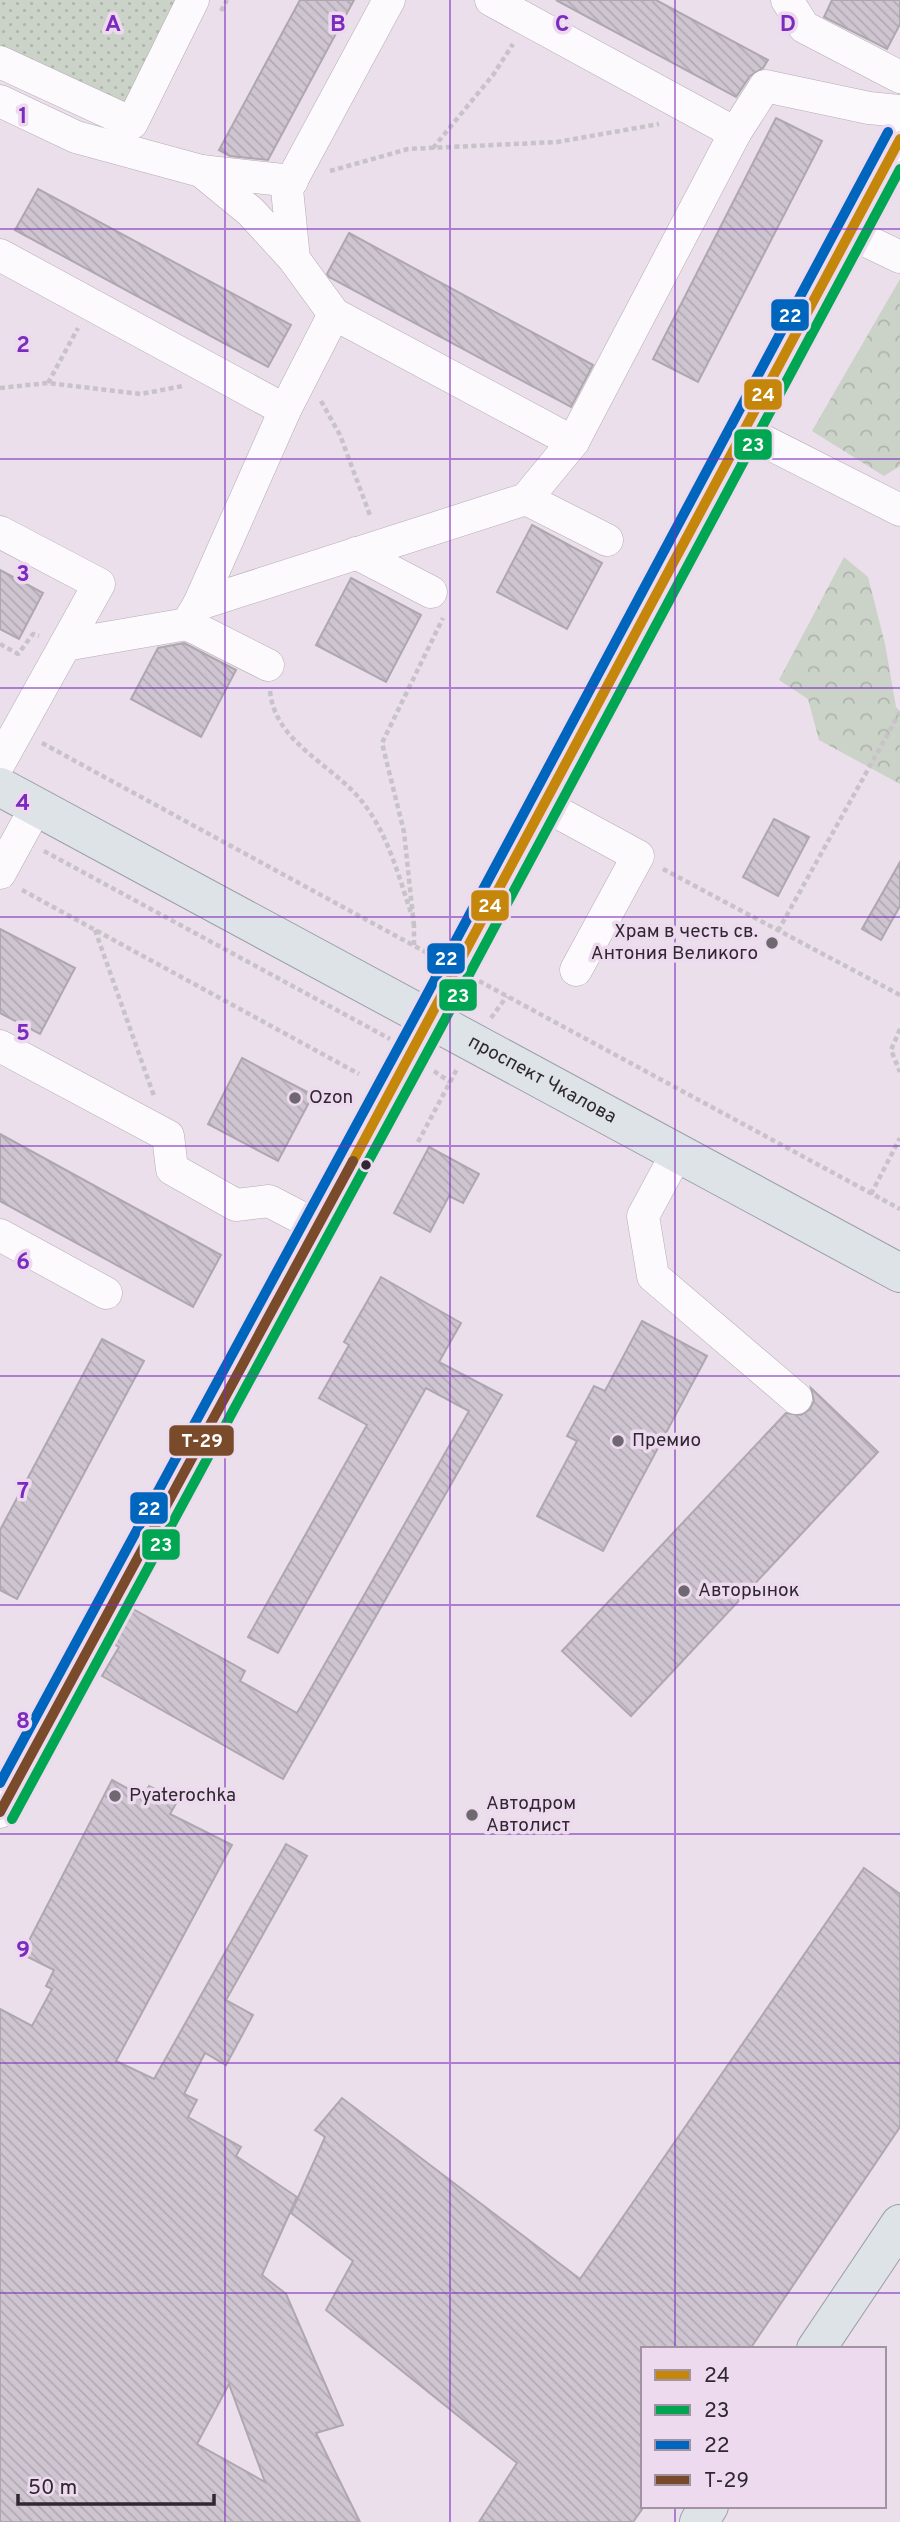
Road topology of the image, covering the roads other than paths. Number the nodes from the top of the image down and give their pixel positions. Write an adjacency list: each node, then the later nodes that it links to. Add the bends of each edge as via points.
1 (193, 0): 5 (street, via 132,123)
2 (389, 0): 12 (street)
3 (491, 0): 9 (street)
4 (787, 0): 6 (street, via 804,27)
5 (0, 62)
6 (900, 77)
7 (0, 101): 11 (street, via 76,137)
8 (900, 111): 9 (street, via 765,86)
9 (734, 133): 20 (street)
10 (900, 139): 13 (street)
11 (201, 171): 12 (street); 16 (street, via 251,212)
12 (292, 181): 16 (street, via 288,189)
13 (850, 233): 15 (street); 19 (street)
14 (0, 255): 18 (street)
15 (900, 257)
16 (294, 259): 17 (street)
17 (334, 314): 18 (street); 20 (street)
18 (285, 410): 27 (street)
19 (744, 431): 22 (street); 32 (street)
20 (573, 442): 21 (street)
21 (526, 499): 24 (street); 25 (street)
22 (900, 510)
23 (0, 532): 28 (street, via 99,584)
24 (607, 540)
25 (370, 549): 26 (street); 27 (street)
26 (431, 592)
27 (193, 614): 28 (street); 29 (street)
28 (65, 645): 30 (street)
29 (268, 665)
30 (0, 762)
31 (0, 787): 33 (main road, проспект Чкалова)
32 (544, 805): 35 (street, via 638,856); 36 (street)
33 (28, 822): 34 (street); 36 (main road, проспект Чкалова)
34 (6, 878)
35 (576, 970)
36 (429, 1020): 38 (main road, проспект Чкалова); 39 (street)
37 (0, 1046): 39 (street, via 168,1136 172,1169 236,1205 269,1201)
38 (677, 1153): 41 (main road, проспект Чкалова); 43 (street, via 643,1216 653,1276)
39 (317, 1226): 44 (street)
40 (0, 1235): 42 (street)
41 (900, 1273)
42 (106, 1293)
43 (796, 1398)
44 (0, 1811)
45 (900, 2224): 46 (main road)
46 (817, 2347)

